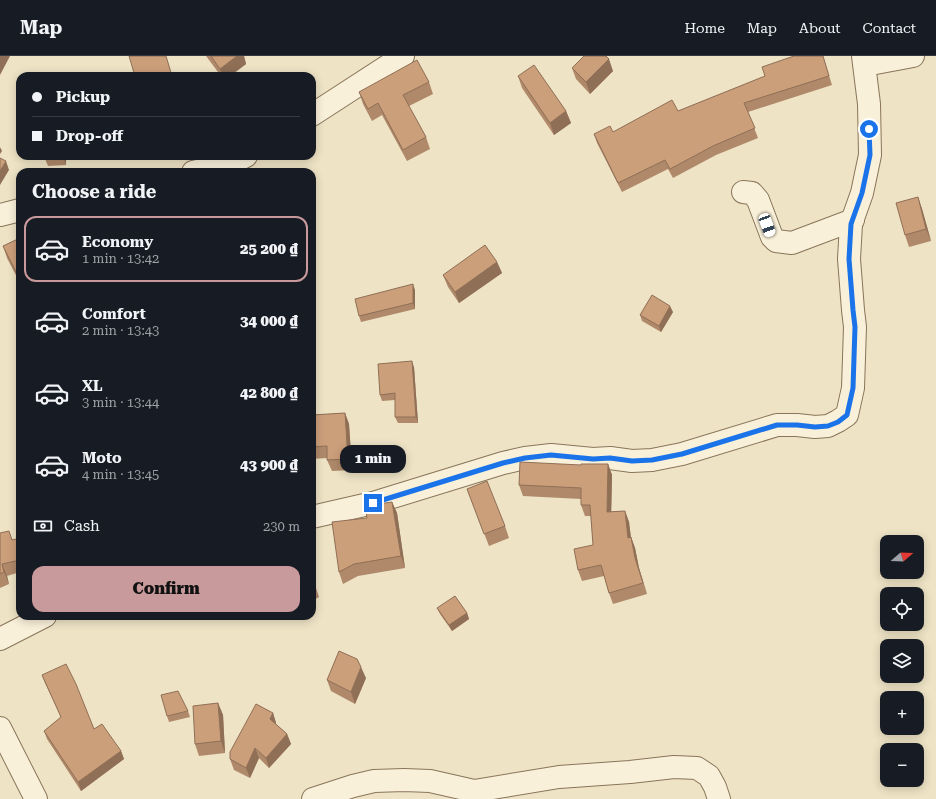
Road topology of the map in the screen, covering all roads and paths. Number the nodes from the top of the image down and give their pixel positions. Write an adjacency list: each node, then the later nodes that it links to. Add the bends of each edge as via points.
1 (403, 56): 4 (street)
2 (913, 56): 3 (street)
3 (864, 61): 10 (street, via 869,104 870,155)
4 (316, 112)
5 (238, 160): 6 (street)
6 (210, 168)
7 (743, 192): 10 (street, via 752,194 758,200 772,237 776,241 792,243)
8 (16, 211): 9 (street)
9 (0, 215)
10 (853, 220): 11 (street, via 849,259 855,327 853,388 847,415 838,422 815,427 777,425 682,454 652,460 551,455 525,458 373,503)
11 (316, 516)
12 (37, 620): 13 (street)
13 (0, 639)
14 (0, 728): 15 (street)
15 (36, 799)
16 (313, 799): 17 (street, via 374,781 430,782 474,791 559,777 674,767 697,768 709,776)
17 (719, 799)

